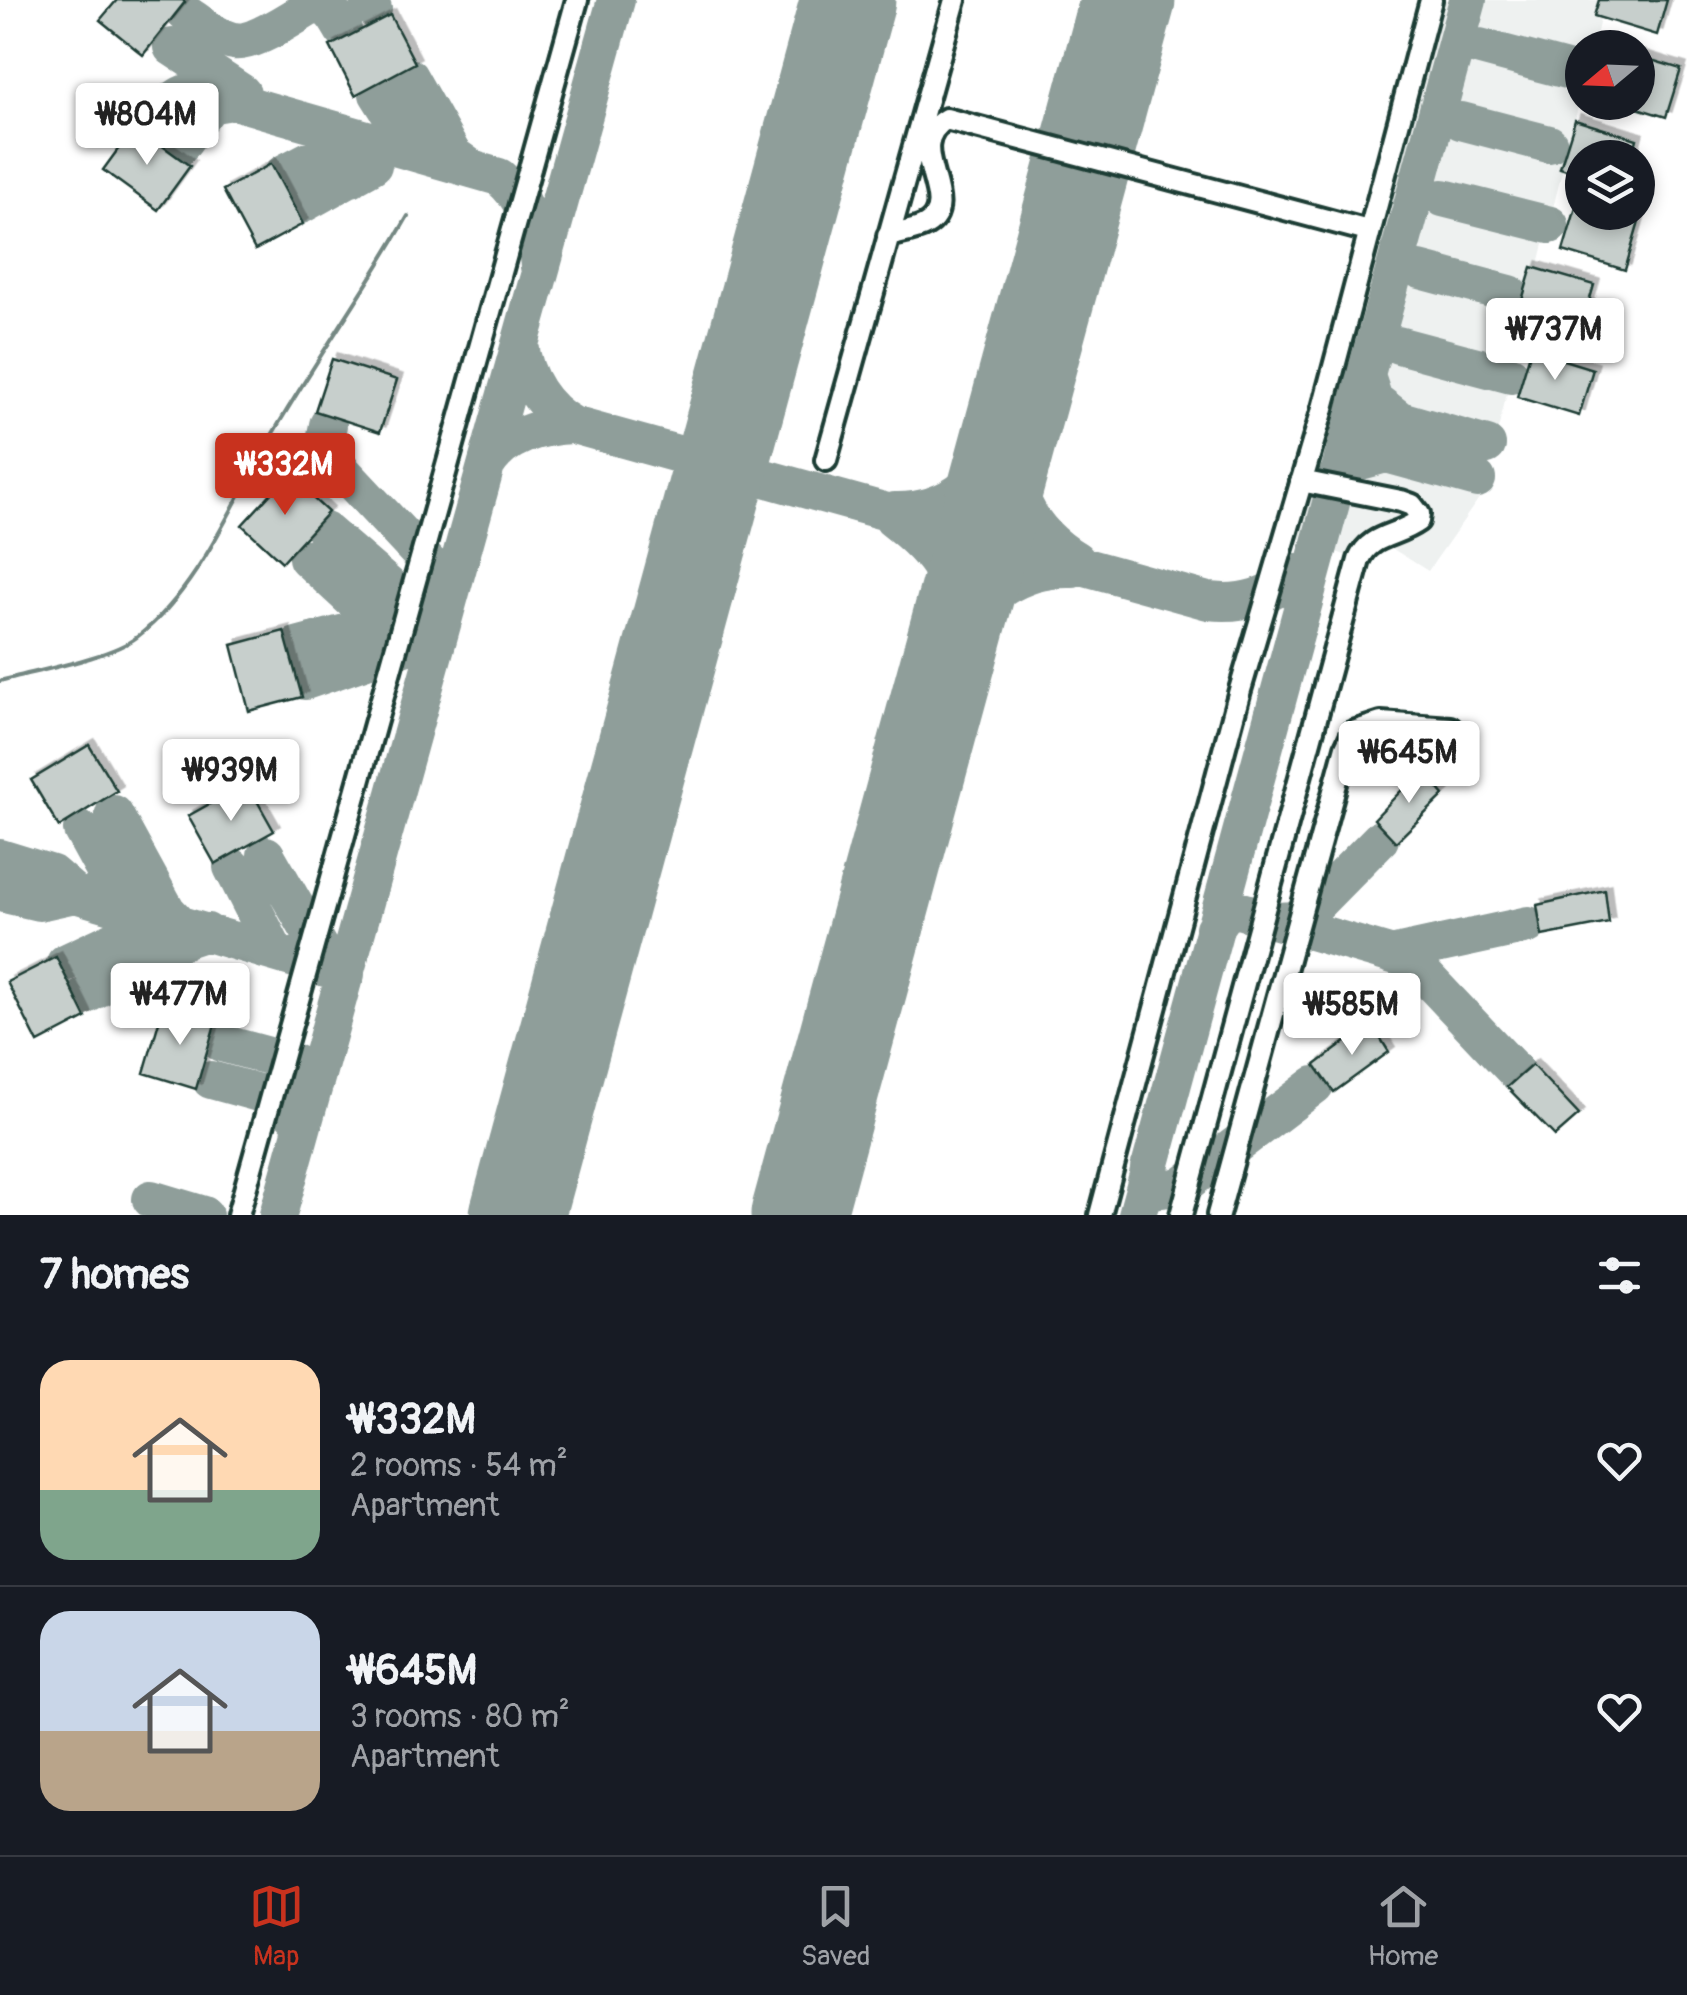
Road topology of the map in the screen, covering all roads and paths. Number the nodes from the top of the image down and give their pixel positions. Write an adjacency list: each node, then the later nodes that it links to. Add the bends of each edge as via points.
1 (577, 0): 9 (lane)
2 (955, 0): 5 (lane)
3 (1431, 0): 4 (lane)
4 (1368, 231): 5 (lane, via 946,119 931,135 926,154 937,186 936,212 928,224); 7 (lane)
5 (888, 236): 6 (lane)
6 (826, 460)
7 (1301, 480): 10 (lane); 11 (lane, via 1401,501 1412,505 1418,522 1372,540 1359,560)
8 (1450, 728): 12 (lane, via 1380,723 1353,732)
9 (238, 1215)
10 (1100, 1215)
11 (1180, 1215)
12 (1218, 1215)

